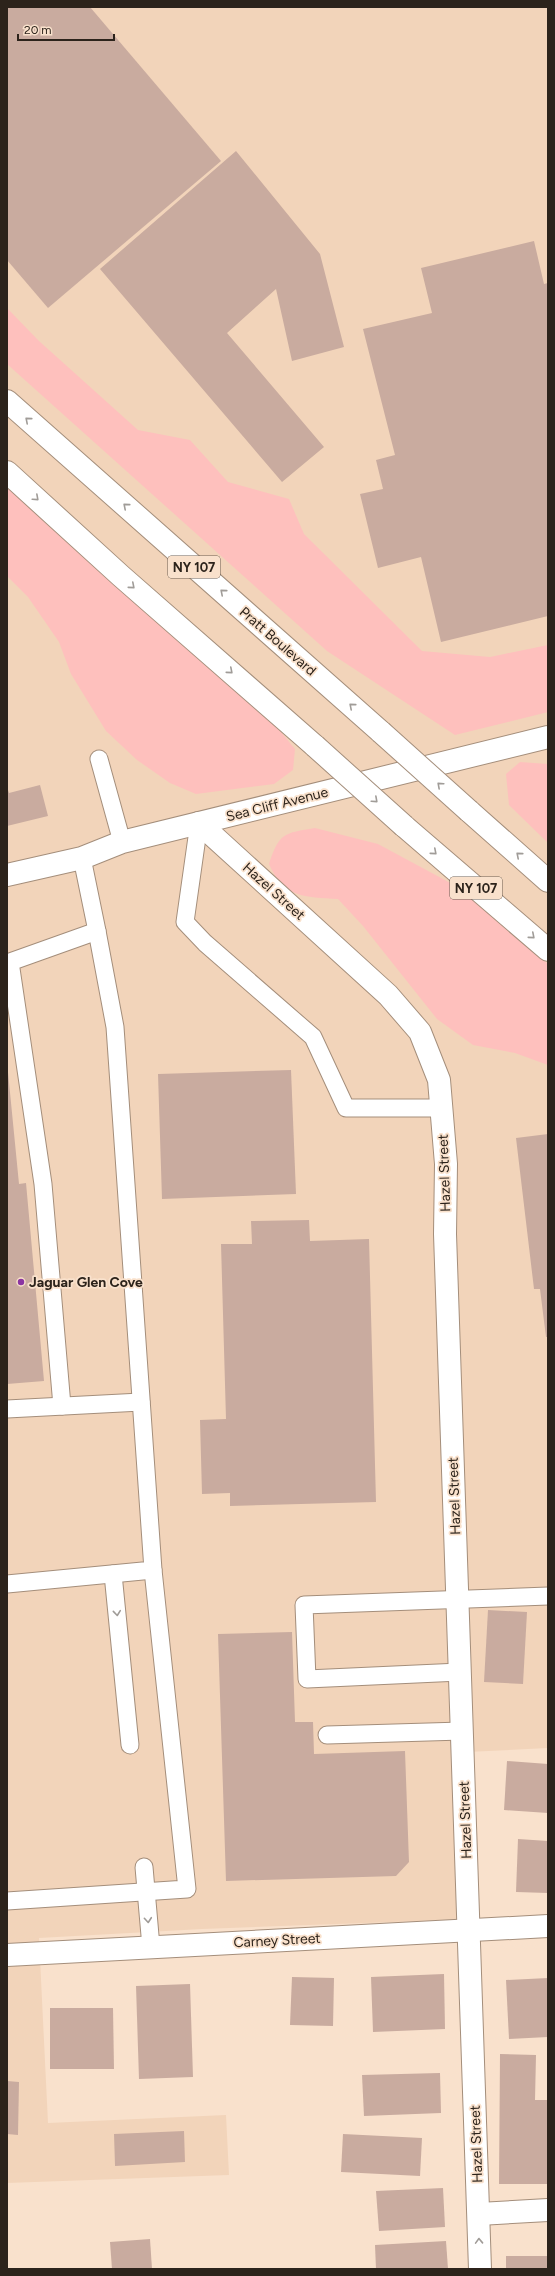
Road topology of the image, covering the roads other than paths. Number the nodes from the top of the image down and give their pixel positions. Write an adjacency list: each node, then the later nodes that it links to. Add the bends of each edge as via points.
1 (7, 401): 9 (street, Pratt Boulevard / NY 107, one-way to 1, bridge)
2 (7, 472): 11 (street, NY 107, one-way to 11, bridge, via 121,576)
3 (548, 738): 5 (street, Sea Cliff Avenue)
4 (99, 759): 6 (lane)
5 (199, 823): 6 (street, Sea Cliff Avenue); 13 (street, Hazel Street, via 388,995 420,1032 439,1080); 13 (lane, via 185,922 205,943 313,1037 346,1108)
6 (122, 842): 7 (street, Sea Cliff Avenue)
7 (82, 858): 8 (street, Sea Cliff Avenue); 10 (lane)
8 (7, 875)
9 (548, 880)
10 (97, 930): 12 (lane); 14 (lane, via 115,1027)
11 (548, 950)
12 (9, 963): 15 (lane, via 43,1184)
13 (441, 1108): 21 (street, Hazel Street, via 446,1164 445,1234)
14 (141, 1402): 15 (lane); 17 (lane)
15 (62, 1406): 16 (lane)
16 (7, 1409)
17 (153, 1570): 18 (lane); 27 (lane, via 187,1889)
18 (113, 1574): 19 (lane); 25 (lane, one-way to 25)
19 (7, 1584)
20 (548, 1596): 21 (lane)
21 (458, 1599): 22 (street, Hazel Street); 22 (lane, via 304,1605 307,1679)
22 (460, 1672): 23 (street, Hazel Street)
23 (462, 1731): 24 (lane); 30 (street, Hazel Street)
24 (327, 1735)
25 (130, 1745)
26 (144, 1867): 27 (lane)
27 (146, 1892): 28 (lane); 31 (lane, one-way to 31)
28 (7, 1901)
29 (548, 1926): 30 (street, Carney Street)
30 (469, 1930): 31 (street, Carney Street); 34 (street, Hazel Street)
31 (151, 1947): 32 (street, Carney Street)
32 (7, 1955)
33 (548, 2210): 34 (street)
34 (478, 2214): 35 (street, Hazel Street, one-way to 34)
35 (480, 2269)

